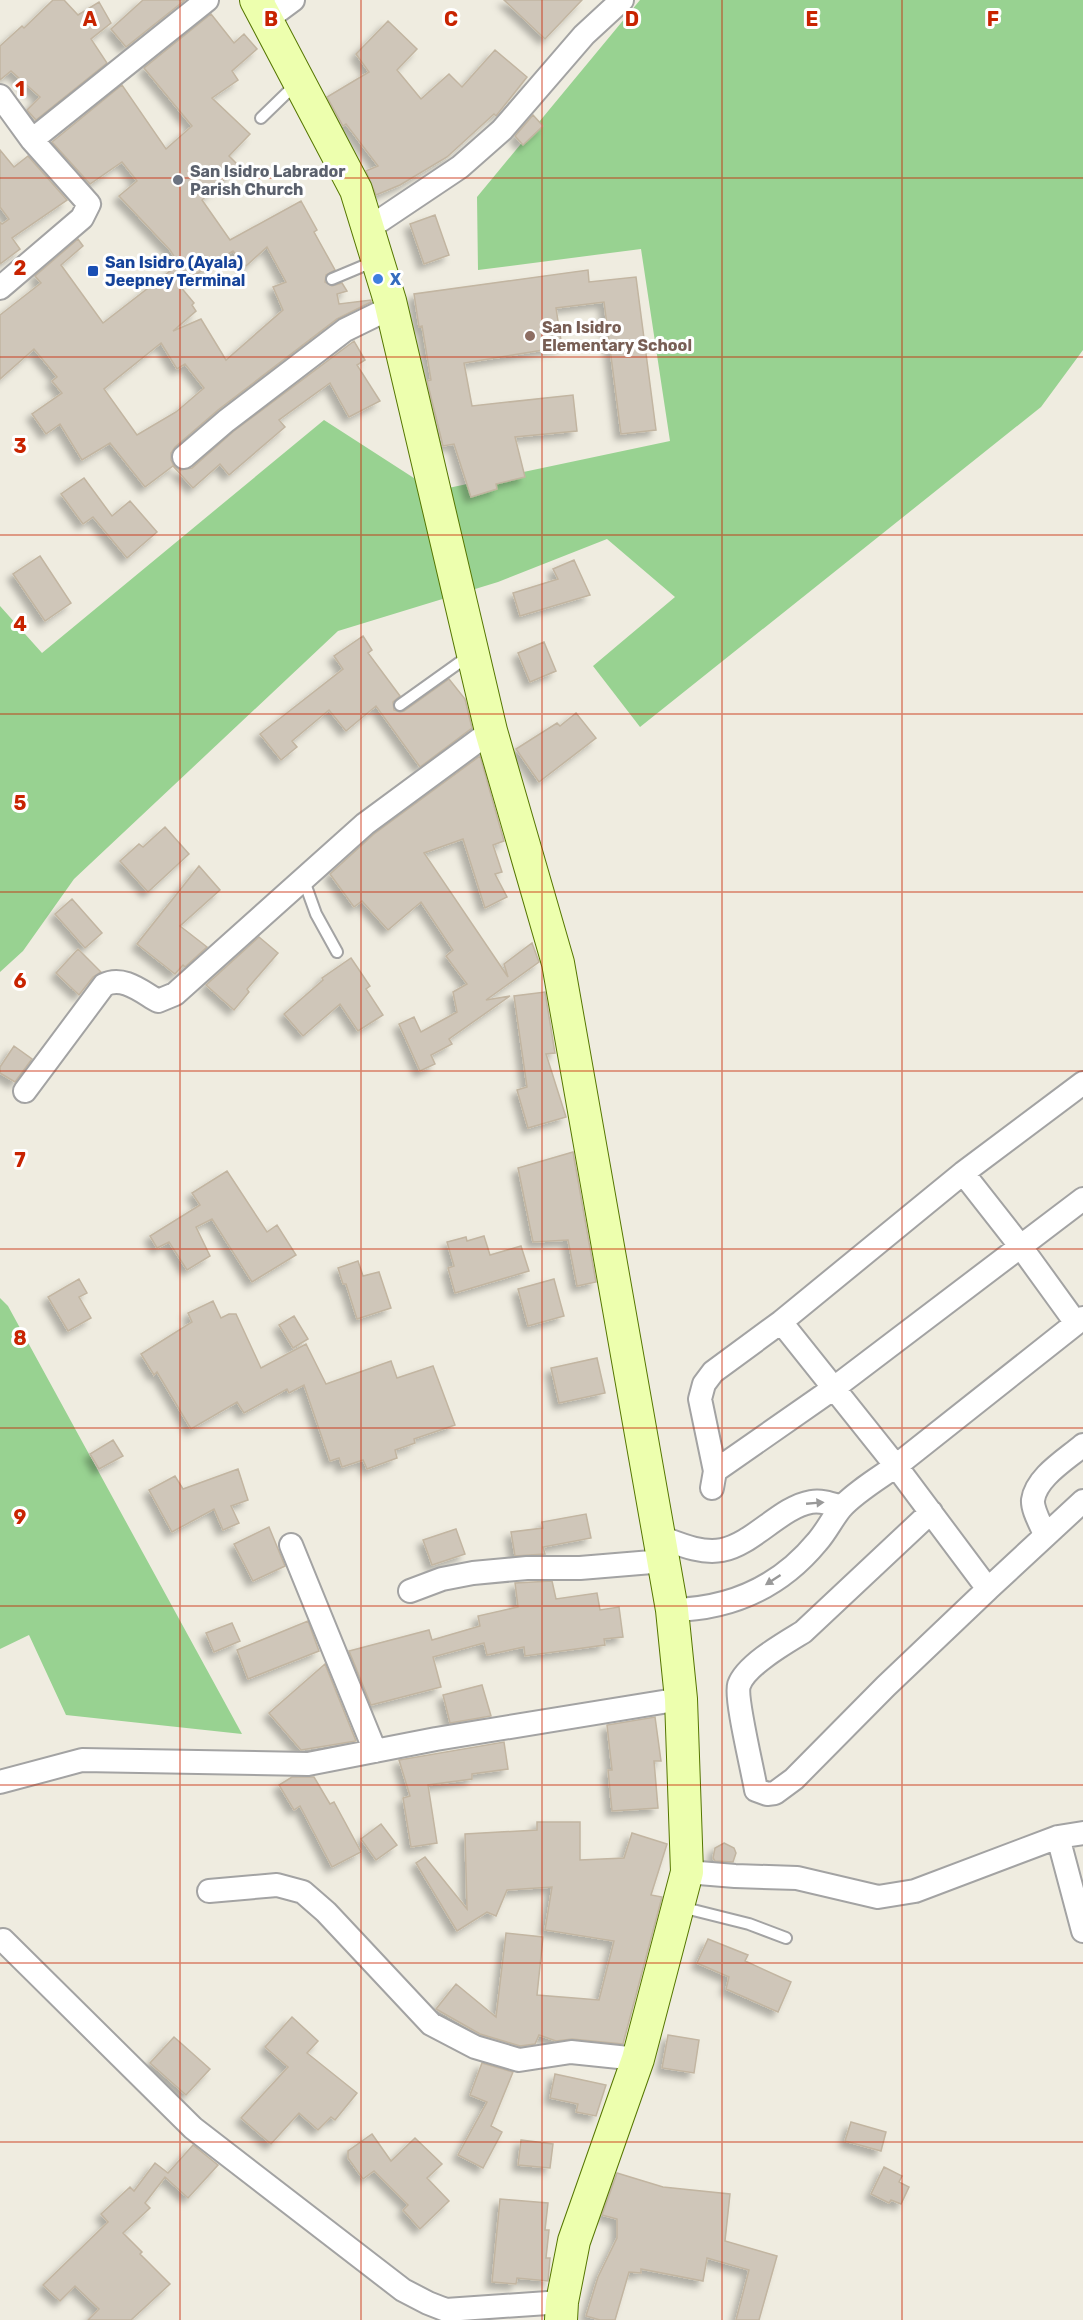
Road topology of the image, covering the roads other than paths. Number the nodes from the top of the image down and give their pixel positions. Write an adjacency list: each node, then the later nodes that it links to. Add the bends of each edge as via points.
1 (207, 0): 8 (street)
2 (293, 0): 4 (street)
3 (622, 0): 9 (street, via 584,35 502,130 460,166)
4 (261, 10): 5 (street)
5 (299, 81): 7 (lane); 9 (street, via 356,190)
6 (0, 96): 8 (street)
7 (261, 118)
8 (32, 140): 12 (street, via 89,204 82,218)
9 (369, 228): 10 (street)
10 (378, 259): 11 (lane); 13 (street)
11 (332, 279)
12 (0, 288)
13 (392, 307): 14 (street, via 345,330); 15 (street)
14 (184, 457)
15 (472, 654): 16 (lane); 17 (street)
16 (400, 705)
17 (491, 731): 18 (street, via 365,824); 35 (street, via 558,963)
18 (303, 878): 19 (lane, via 316,914); 21 (street, via 175,994 158,1001 120,980 104,984)
19 (337, 952)
20 (1083, 1083): 22 (street)
21 (25, 1091)
22 (963, 1173): 24 (street); 26 (street)
23 (1083, 1199): 24 (street)
24 (1021, 1247): 25 (street); 27 (street)
25 (1079, 1321): 29 (street)
26 (781, 1322): 27 (street); 27 (street, via 713,1372 704,1384 700,1399 713,1479)
27 (834, 1388): 29 (street)
28 (1083, 1445): 33 (street, via 1037,1489 1033,1502)
29 (896, 1466): 31 (street); 32 (street)
30 (1083, 1501): 33 (street)
31 (842, 1507): 35 (street, one-way to 31, via 722,1550 810,1502); 38 (street, one-way to 38, via 818,1542 795,1566 747,1597 701,1610)
32 (931, 1512): 36 (street); 36 (street, via 803,1632 745,1674 738,1686 739,1702 756,1790 776,1794 794,1779)
33 (1045, 1535): 36 (street)
34 (291, 1545): 40 (street)
35 (662, 1549): 37 (street, via 580,1568 527,1568 442,1579); 38 (street)
36 (988, 1589)
37 (410, 1591)
38 (672, 1610): 39 (street)
39 (681, 1699): 40 (street); 44 (street)
40 (375, 1751): 41 (street, via 308,1764 82,1760)
41 (0, 1782)
42 (1083, 1833): 43 (street)
43 (1058, 1837): 44 (street, via 915,1891 878,1897 797,1878); 47 (street)
44 (687, 1872): 46 (street)
45 (209, 1891): 50 (street, via 277,1885 303,1892 431,2025 475,2047 519,2060 571,2052)
46 (678, 1906): 48 (lane); 50 (street)
47 (1083, 1931)
48 (786, 1938)
49 (3, 1940): 51 (street, via 193,2128 403,2290 446,2310)
50 (638, 2059): 51 (street, via 574,2241)
51 (562, 2311)

